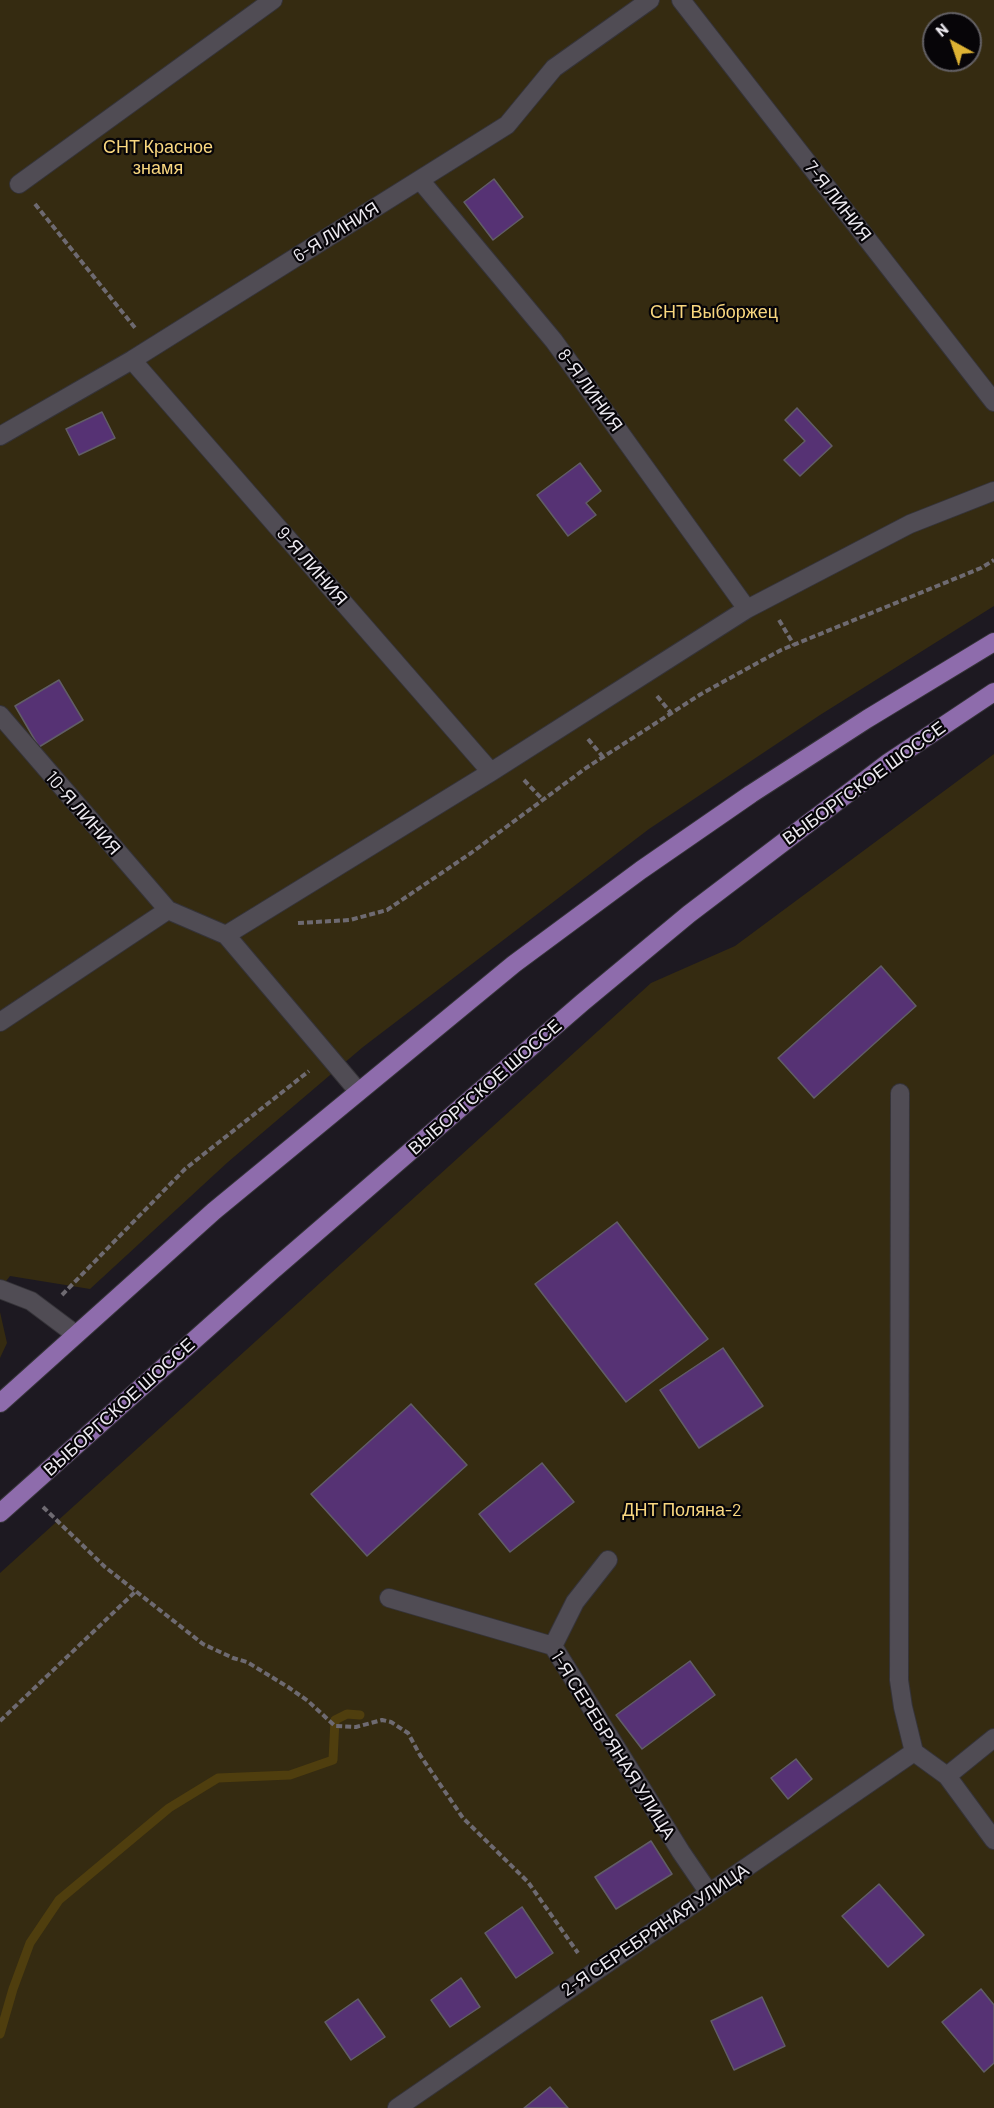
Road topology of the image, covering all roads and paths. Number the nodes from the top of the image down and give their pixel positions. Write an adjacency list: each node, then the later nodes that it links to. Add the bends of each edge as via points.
1 (273, 0): 5 (street)
2 (650, 0): 4 (street, 6-Я ЛИНИЯ, via 554,68 507,125)
3 (681, 0): 8 (street, 7-Я ЛИНИЯ)
4 (420, 180): 6 (street, 6-Я ЛИНИЯ); 12 (street, 8-Я ЛИНИЯ, via 554,341)
5 (19, 184): 6 (path)
6 (152, 348): 7 (street, 6-Я ЛИНИЯ)
7 (132, 360): 9 (street, 6-Я ЛИНИЯ); 16 (street, 9-Я ЛИНИЯ)
8 (994, 402)
9 (0, 436)
10 (994, 491): 12 (street, via 910,524)
11 (994, 560): 18 (path, via 781,651 701,694 586,768 387,910 350,920)
12 (747, 609): 16 (street)
13 (994, 642): 22 (main road, via 857,725 641,870 514,964)
14 (994, 692): 29 (main road, ВЫБОРГСКОЕ ШОССЕ, via 889,762 689,914 273,1270)
15 (0, 715): 17 (street, 10-Я ЛИНИЯ)
16 (491, 772): 19 (street)
17 (168, 910): 19 (street); 20 (street)
18 (290, 922)
19 (226, 935): 21 (street)
20 (0, 1022)
21 (329, 1056): 22 (street); 25 (path, via 185,1168)
22 (358, 1091): 26 (main road)
23 (900, 1093): 36 (street, via 900,1680)
24 (0, 1289): 25 (street)
25 (46, 1311): 26 (street)
26 (75, 1334): 27 (main road)
27 (0, 1403)
28 (40, 1504): 31 (path)
29 (0, 1513)
30 (608, 1560): 33 (street, via 575,1602)
31 (136, 1591): 34 (path); 40 (path, via 203,1644 247,1662 288,1687 335,1726 356,1727 382,1720 408,1733 463,1818 528,1882)
32 (389, 1598): 33 (street, 1-Я СЕРЕБРЯНАЯ УЛИЦА)
33 (553, 1646): 39 (street, 1-Я СЕРЕБРЯНАЯ УЛИЦА)
34 (0, 1721)
35 (994, 1738): 37 (street)
36 (914, 1752): 37 (street); 39 (street, 2-Я СЕРЕБРЯНАЯ УЛИЦА)
37 (947, 1776): 38 (street)
38 (994, 1840)
39 (709, 1893): 40 (street, 2-Я СЕРЕБРЯНАЯ УЛИЦА)
40 (592, 1974): 41 (street, 2-Я СЕРЕБРЯНАЯ УЛИЦА)
41 (396, 2108)

